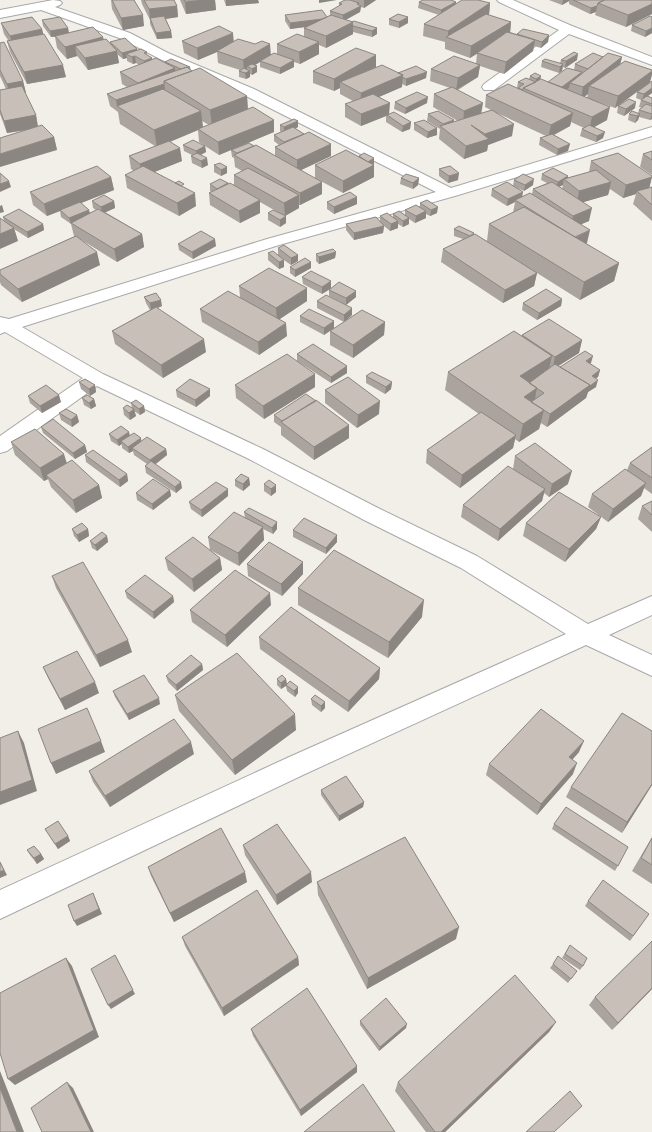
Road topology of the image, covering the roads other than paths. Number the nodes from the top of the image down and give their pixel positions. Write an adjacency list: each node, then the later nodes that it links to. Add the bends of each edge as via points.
1 (68, 0): 3 (street)
2 (503, 0): 5 (street)
3 (42, 6): 4 (street); 9 (street, via 126,36 164,56 250,92)
4 (0, 14)
5 (568, 29): 6 (street); 7 (street)
6 (652, 61)
7 (489, 87)
8 (652, 130): 9 (street)
9 (450, 193): 10 (street, via 273,242)
10 (3, 325): 11 (street)
11 (96, 378): 12 (street); 14 (street, via 256,454 469,562)
12 (0, 446)
13 (652, 605): 14 (street)
14 (588, 634): 15 (street); 16 (street, via 296,766)
15 (652, 666)
16 (0, 905)

